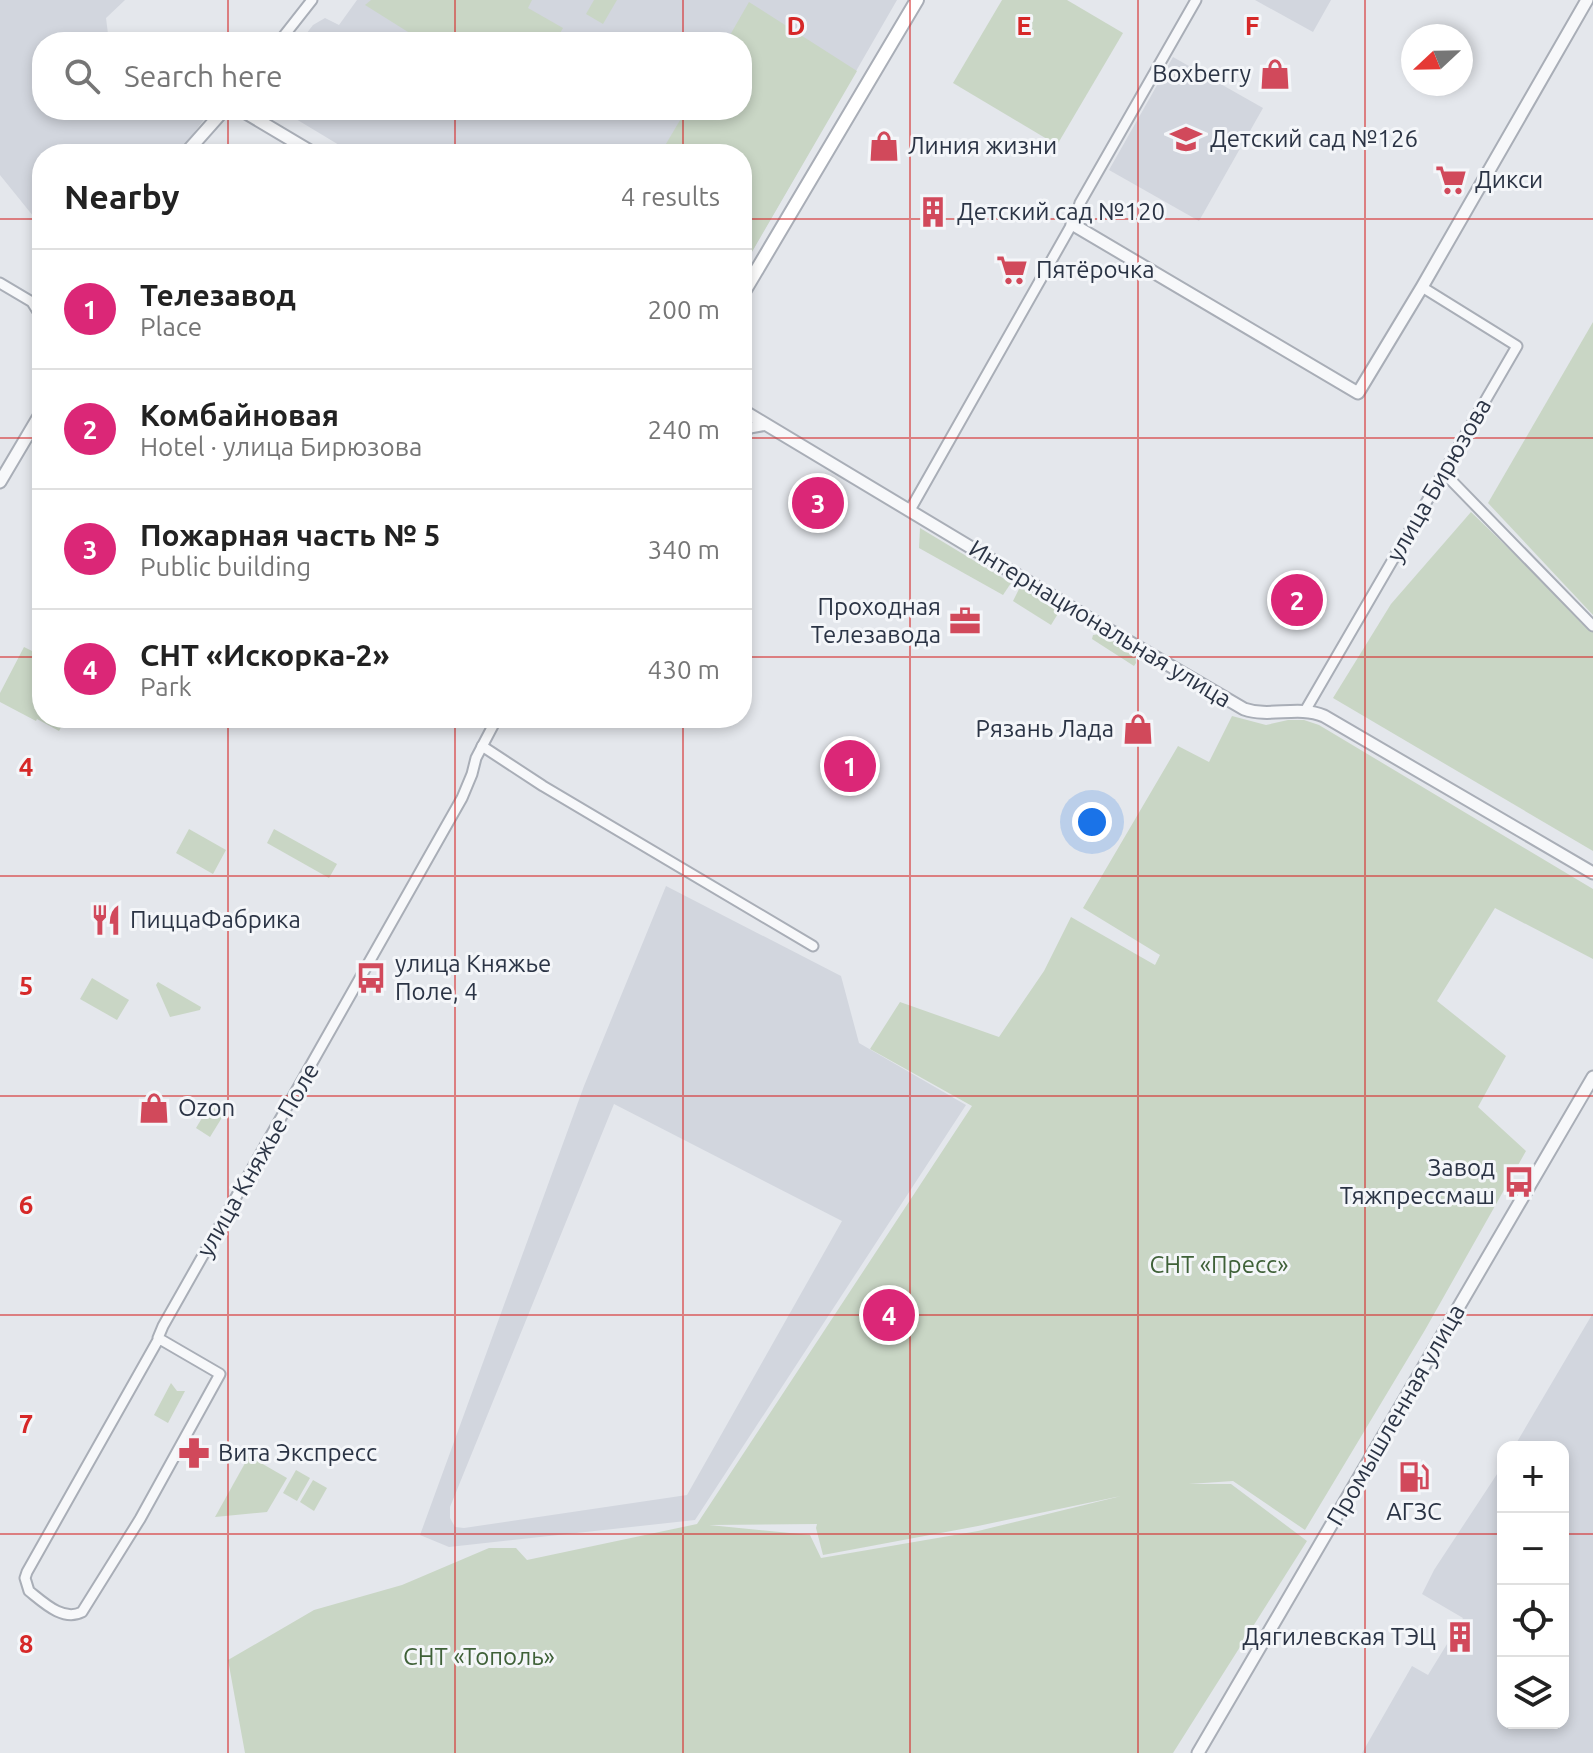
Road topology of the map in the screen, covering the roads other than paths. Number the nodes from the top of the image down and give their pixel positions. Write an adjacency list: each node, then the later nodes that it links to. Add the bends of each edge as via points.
1 (312, 0): 5 (street)
2 (917, 0): 11 (main road)
3 (1196, 0): 10 (street)
4 (1587, 0): 13 (street)
5 (287, 32)
6 (215, 120): 8 (street)
7 (258, 120): 9 (street)
8 (194, 144)
9 (298, 144)
10 (1072, 224): 13 (street, via 1358,393); 21 (street)
11 (752, 278)
12 (0, 283): 14 (street)
13 (1422, 287): 19 (street, улица Бирюзова, via 1517,346)
14 (32, 302)
15 (752, 416): 16 (street, Интернациональная улица)
16 (767, 425): 18 (street); 21 (street, Интернациональная улица)
17 (32, 428): 20 (street)
18 (752, 428)
19 (1444, 473): 22 (street); 23 (street, улица Бирюзова)
20 (0, 482)
21 (910, 510): 23 (street, Интернациональная улица, via 1244,709)
22 (1593, 626)
23 (1305, 711): 26 (street, Интернациональная улица, via 1324,716)
24 (492, 728): 25 (street)
25 (482, 746): 27 (street); 29 (street, улица Княжье Поле, via 462,798)
26 (1593, 873)
27 (813, 946)
28 (1593, 1077): 30 (street, Промышленная улица)
29 (158, 1338): 29 (street, улица Княжье Поле, via 27,1572 29,1591 63,1614 83,1610 220,1374)
30 (1198, 1753)

